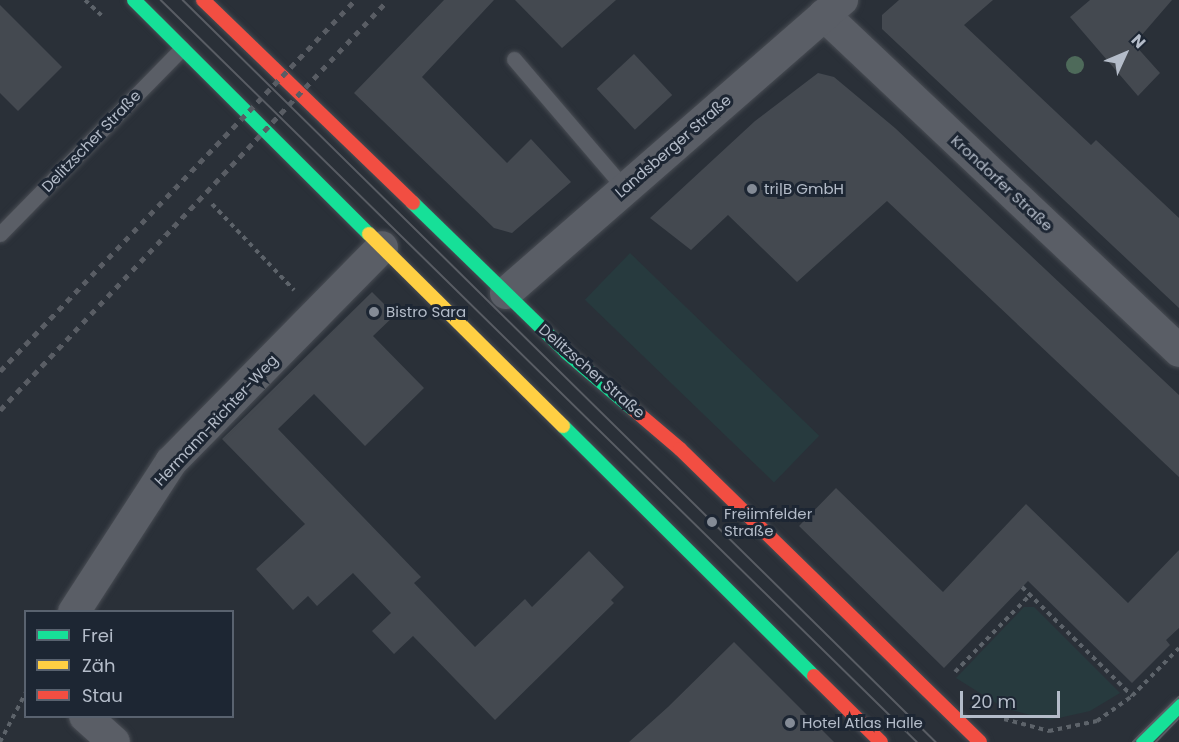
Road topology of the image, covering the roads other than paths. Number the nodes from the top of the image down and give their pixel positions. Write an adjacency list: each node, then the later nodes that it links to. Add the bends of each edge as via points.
1 (134, 0): 4 (main road)
2 (203, 0): 9 (main road, Delitzscher Straße)
3 (833, 8): 6 (street, Landsberger Straße); 10 (street, Krondorfer Straße)
4 (182, 48): 7 (lane, Delitzscher Straße); 8 (main road)
5 (514, 59): 6 (lane)
6 (624, 188): 9 (street, Landsberger Straße)
7 (0, 234)
8 (382, 248): 11 (street, Hermann-Richter-Weg, via 160,475); 15 (main road)
9 (506, 293): 16 (main road, Delitzscher Straße, via 567,352 663,433)
10 (1179, 351)
11 (75, 610)
12 (1179, 705): 17 (main road)
13 (86, 718): 14 (street)
14 (114, 742)
15 (881, 742)
16 (980, 742)
17 (1143, 742)

